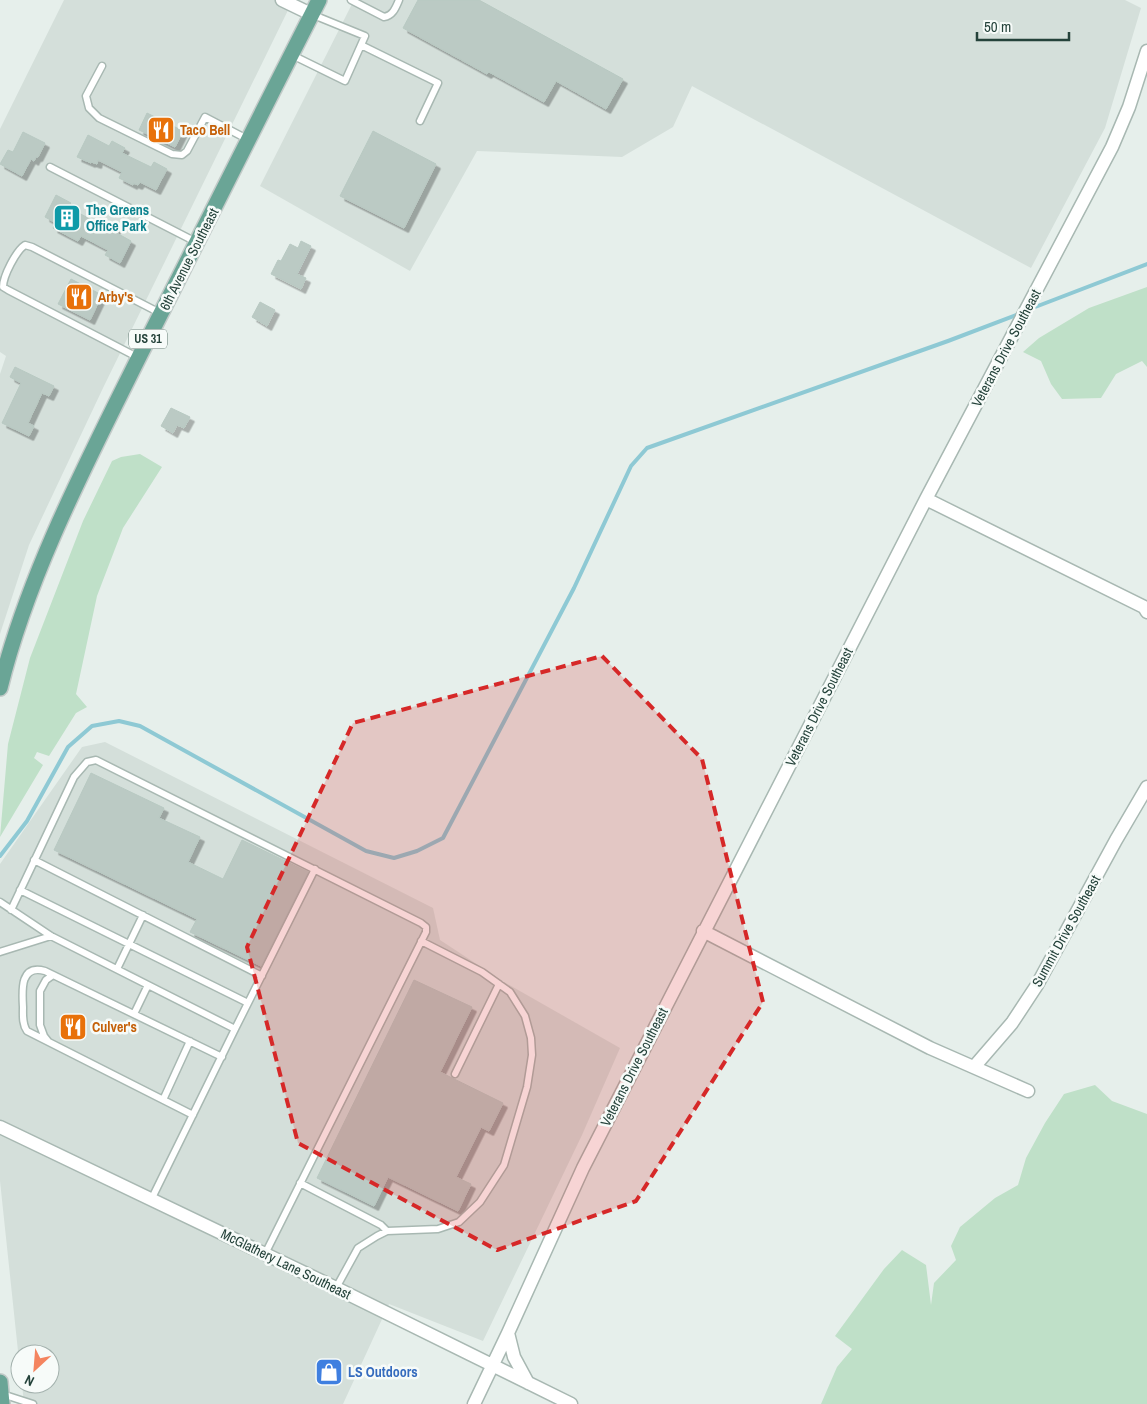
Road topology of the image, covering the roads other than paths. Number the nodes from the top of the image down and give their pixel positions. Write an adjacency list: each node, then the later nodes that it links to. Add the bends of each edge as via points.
1 (282, 0): 5 (street)
2 (318, 0): 5 (main road, 6th Avenue Southeast / US 31)
3 (351, 0): 4 (lane, via 384,17 392,14)
4 (399, 0)
5 (311, 14): 6 (lane, via 365,36); 8 (main road, 6th Avenue Southeast / US 31)
6 (361, 46): 8 (lane, via 345,80); 10 (lane, via 438,83)
7 (1147, 51): 16 (street, Veterans Drive Southeast, via 1112,147)
8 (291, 55): 11 (main road, 6th Avenue Southeast / US 31)
9 (102, 66): 11 (lane, via 86,96 89,108 99,118 172,154 182,155 187,151 205,117)
10 (420, 121)
11 (248, 140): 13 (main road, 6th Avenue Southeast / US 31)
12 (50, 168): 13 (lane)
13 (197, 242): 14 (main road, 6th Avenue Southeast / US 31)
14 (161, 313): 15 (main road, 6th Avenue Southeast / US 31); 15 (lane, via 25,245 19,249 3,281 8,290)
15 (139, 358): 18 (main road, 6th Avenue Southeast / US 31, via 42,561)
16 (926, 499): 17 (street, via 1144,607); 26 (street, Veterans Drive Southeast)
17 (1147, 612)
18 (0, 688)
19 (1147, 787): 42 (street, Summit Drive Southeast, via 1037,985 1012,1023)
20 (34, 860): 21 (lane, via 74,777 87,762 96,760); 22 (lane); 25 (lane)
21 (315, 869): 28 (lane, via 421,923 426,932); 33 (lane)
22 (20, 890): 24 (lane); 29 (lane)
23 (0, 902): 24 (lane)
24 (11, 910): 27 (lane)
25 (143, 915): 29 (lane); 33 (lane)
26 (703, 931): 42 (street, via 930,1048); 53 (street, Veterans Drive Southeast, via 583,1168)
27 (51, 936): 30 (lane); 31 (lane)
28 (421, 940): 34 (lane); 48 (lane)
29 (129, 944): 31 (lane); 36 (lane)
30 (0, 952)
31 (117, 969): 35 (lane)
32 (53, 975): 37 (lane); 40 (lane, via 42,985 39,998 41,1030); 40 (lane, via 32,970 22,989 24,1028)
33 (262, 976): 36 (lane)
34 (499, 984): 43 (lane); 50 (lane, via 510,992 525,1016 532,1055 527,1087 504,1165 480,1202 459,1222 438,1229)
35 (148, 985): 37 (lane); 38 (lane)
36 (248, 1003): 38 (lane)
37 (134, 1014): 39 (lane)
38 (235, 1029): 41 (lane)
39 (190, 1042): 41 (lane); 45 (lane)
40 (50, 1043): 45 (lane)
41 (222, 1057): 46 (lane)
42 (974, 1067): 44 (street)
43 (455, 1074)
44 (1028, 1091)
45 (163, 1100): 46 (lane)
46 (193, 1115): 49 (lane)
47 (0, 1126): 49 (street, McGlathery Lane Southeast)
48 (300, 1183): 50 (lane, via 381,1224); 51 (lane)
49 (151, 1200): 51 (street, McGlathery Lane Southeast)
50 (387, 1231): 52 (lane, via 358,1248)
51 (265, 1254): 52 (street, McGlathery Lane Southeast)
52 (336, 1288): 54 (street, McGlathery Lane Southeast)
53 (508, 1333): 54 (street, Veterans Drive Southeast); 55 (street, via 514,1357)
54 (492, 1365): 55 (street, McGlathery Lane Southeast); 58 (street, Veterans Drive Southeast)
55 (528, 1383): 59 (street, McGlathery Lane Southeast)
56 (1, 1392): 57 (lane)
57 (31, 1403)
58 (474, 1404)
59 (570, 1404)

